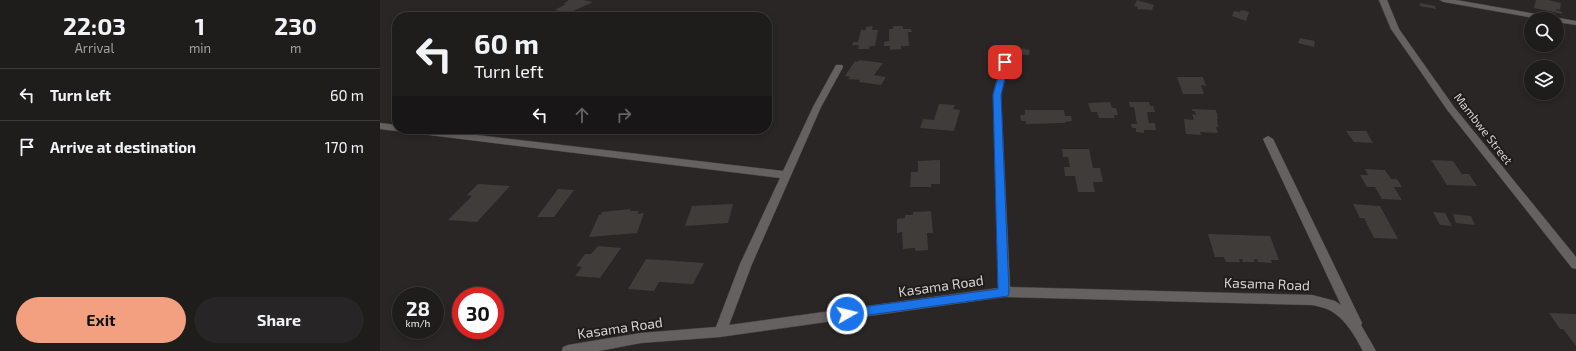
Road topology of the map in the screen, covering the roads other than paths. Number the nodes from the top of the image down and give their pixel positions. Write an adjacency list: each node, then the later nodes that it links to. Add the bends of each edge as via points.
1 (1383, 0): 13 (street, Mambwe Street, via 1395,29 1451,110)
2 (1444, 0): 3 (street)
3 (1524, 14)
4 (1564, 21): 5 (street)
5 (1576, 23)
6 (1005, 62): 14 (street, via 997,95)
7 (839, 67): 12 (street, via 817,107)
8 (380, 126): 9 (street)
9 (392, 127)
10 (444, 134): 12 (street)
11 (1268, 139): 16 (street)
12 (787, 175): 15 (street, via 746,264)
13 (1576, 265)
14 (1004, 292): 15 (street, Kasama Road); 16 (street, Kasama Road, via 1312,300 1332,306 1348,318)
15 (720, 332): 17 (street, Kasama Road, via 641,338)
16 (1362, 336): 18 (street, Kasama Road)
17 (568, 351)
18 (1370, 351)

